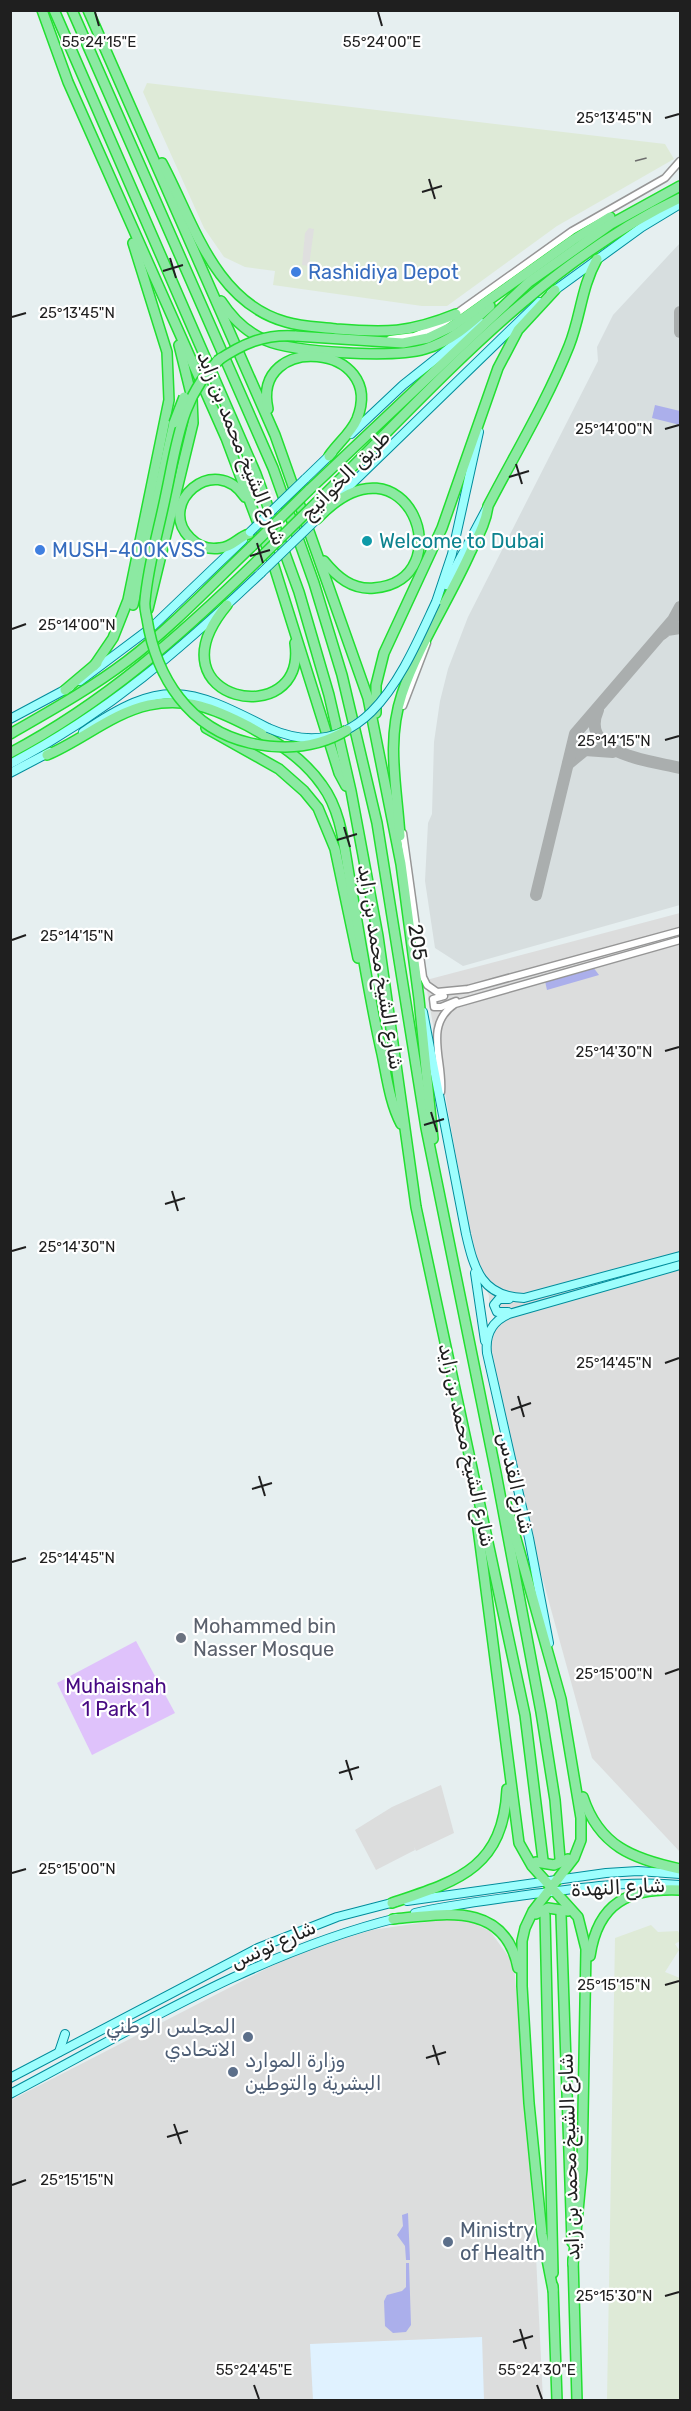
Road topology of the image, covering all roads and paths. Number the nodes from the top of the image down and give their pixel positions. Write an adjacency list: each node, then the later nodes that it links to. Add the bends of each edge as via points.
1 (42, 10): 10 (highway)
2 (54, 10): 45 (highway, شارع الشيخ محمد بن زايد, via 266,500 310,627)
3 (72, 10): 57 (highway, شارع الشيخ محمد بن زايد, via 273,468 324,613 377,823)
4 (88, 10): 5 (highway)
5 (143, 133): 13 (highway); 17 (highway, via 171,180 210,261 234,290 260,310 295,324 378,333 415,329)
6 (681, 161): 17 (street, via 665,178 572,231)
7 (681, 186): 9 (highway, طريق الخوانيج)
8 (681, 198): 41 (highway, طريق الخوانيج, bridge, via 603,242 531,295 196,621 135,673 49,732)
9 (651, 200): 15 (highway, via 603,221); 18 (highway, طريق الخوانيج, via 561,258)
10 (120, 204): 14 (highway); 34 (highway, via 167,352 170,391 128,600 116,631)
11 (681, 204): 12 (main road)
12 (597, 259): 16 (main road); 24 (highway, via 584,284 579,318 566,355)
13 (201, 264): 15 (highway, via 226,310 263,339 298,348 391,354 425,349 455,336); 22 (highway)
14 (155, 280): 25 (highway, via 226,438); 31 (highway, bridge, via 180,349 192,398 191,436 152,585)
15 (518, 280): 19 (highway, via 436,335 404,343)
16 (555, 290): 21 (highway, via 508,346); 26 (main road, via 495,342)
17 (456, 314): 19 (street, via 421,334)
18 (488, 320): 23 (main road, via 403,385); 39 (highway, طريق الخوانيج, bridge, via 166,628 63,705)
19 (371, 341): 20 (highway, bridge, via 295,336 256,340)
20 (221, 358): 31 (highway, bridge, via 198,382 182,420 148,582); 34 (highway, bridge, via 191,386 179,406 134,602 114,643)
21 (486, 408): 29 (main road, via 452,554); 40 (highway, via 442,528 379,669)
22 (282, 450): 23 (highway, via 267,407 269,384 289,362 319,355 348,370 360,397 354,426); 28 (highway)
23 (329, 456): 27 (main road, bridge)
24 (488, 506): 29 (main road); 33 (highway, via 482,527)
25 (255, 515): 27 (highway, via 242,493 224,480 201,482 189,491 182,504 181,519 187,534 205,548 225,548); 32 (highway)
26 (318, 518): 28 (highway, via 353,491 386,491 412,511 420,541 408,571 379,588 347,583); 30 (main road, bridge)
27 (250, 533): 35 (main road, via 140,638)
28 (319, 554): 40 (highway)
29 (436, 602): 38 (main road, bridge, via 393,688 376,708)
30 (227, 605): 32 (highway, via 207,632 204,658 215,682 226,692 241,697 269,694 289,676 296,656); 43 (main road, via 124,694)
31 (147, 619): 37 (highway, bridge, via 150,642 162,672 179,700)
32 (291, 619): 45 (highway, via 339,773)
33 (428, 639): 46 (highway, via 403,693 393,734); 52 (street, 205, via 406,698 397,739 406,861 425,983 440,993)
34 (94, 666): 35 (highway)
35 (65, 690): 36 (main road)
36 (10, 719)
37 (201, 721): 38 (highway, bridge, via 247,742 281,747 313,744); 51 (highway, bridge, via 213,732 279,769 318,808 334,849)
38 (347, 730): 42 (main road, bridge, via 301,737 268,728 209,699 167,694 118,708)
39 (13, 732)
40 (377, 736): 46 (highway)
41 (10, 753)
42 (47, 755): 44 (main road); 51 (highway, via 127,712 147,705 182,702 213,708 290,751 324,786 339,822)
43 (10, 764)
44 (10, 773)
45 (351, 791): 56 (highway, شارع الشيخ محمد بن زايد, via 378,936)
46 (401, 864): 54 (highway)
47 (681, 933): 48 (street); 52 (street, 205)
48 (680, 940): 49 (street)
49 (671, 943): 50 (street); 53 (street)
50 (681, 948)
51 (367, 989): 56 (highway, via 393,1106)
52 (468, 989): 53 (street, via 437,996 432,1003 439,1008)
53 (470, 998): 55 (street, via 448,1009 438,1025)
54 (419, 999): 55 (main road); 57 (highway)
55 (440, 1096): 59 (main road)
56 (406, 1135): 65 (highway, شارع الشيخ محمد بن زايد, via 416,1207)
57 (432, 1162): 64 (highway, شارع الشيخ محمد بن زايد)
58 (681, 1256): 61 (main road)
59 (473, 1263): 61 (main road, via 486,1284 506,1295 524,1298); 63 (main road, شارع القدس)
60 (681, 1265): 62 (main road)
61 (551, 1292): 62 (main road, via 525,1300 499,1299 494,1305 500,1313)
62 (521, 1310): 63 (main road, via 495,1323)
63 (486, 1345): 66 (main road, شارع القدس, via 538,1582)
64 (496, 1473): 66 (highway); 71 (highway, شارع الشيخ محمد بن زايد, via 546,1742)
65 (472, 1478): 67 (highway); 72 (highway, شارع الشيخ محمد بن زايد, via 495,1567 525,1715)
66 (551, 1661): 68 (highway)
67 (508, 1760): 70 (highway, via 516,1828); 77 (highway, via 502,1826 485,1857 458,1879)
68 (575, 1770): 69 (highway, via 581,1818); 73 (highway, via 589,1815 606,1838 641,1859)
69 (578, 1848): 70 (highway, via 565,1861 548,1865 537,1863); 75 (highway)
70 (523, 1851): 75 (highway)
71 (560, 1858)
72 (543, 1860)
73 (681, 1872): 75 (main road, شارع النهدة, via 638,1871)
74 (681, 1885): 75 (main road, شارع النهدة, via 622,1882)
75 (552, 1886): 77 (main road, شارع تونس); 80 (main road, شارع تونس); 81 (highway); 82 (highway)
76 (681, 1890): 83 (highway, via 637,1892 611,1907 595,1932)
77 (392, 1903): 86 (main road, شارع تونس, via 337,1917 284,1937)
78 (561, 1914): 89 (highway, شارع الشيخ محمد بن زايد)
79 (545, 1915): 90 (highway, شارع الشيخ محمد بن زايد)
80 (393, 1919): 84 (highway, via 453,1914 481,1919 510,1944); 88 (main road, شارع تونس, via 325,1938 267,1961)
81 (582, 1926): 82 (highway, via 571,1913 556,1908 541,1911); 83 (highway)
82 (525, 1928): 84 (highway)
83 (587, 1974): 89 (highway, via 582,2169)
84 (522, 1986): 90 (highway, via 539,2215)
85 (65, 2034): 86 (main road)
86 (59, 2052): 87 (main road, شارع تونس)
87 (10, 2078)
88 (10, 2094)
89 (573, 2264): 92 (highway, شارع الشيخ محمد بن زايد)
90 (553, 2290): 91 (highway, شارع الشيخ محمد بن زايد)
91 (557, 2400)
92 (577, 2400)

